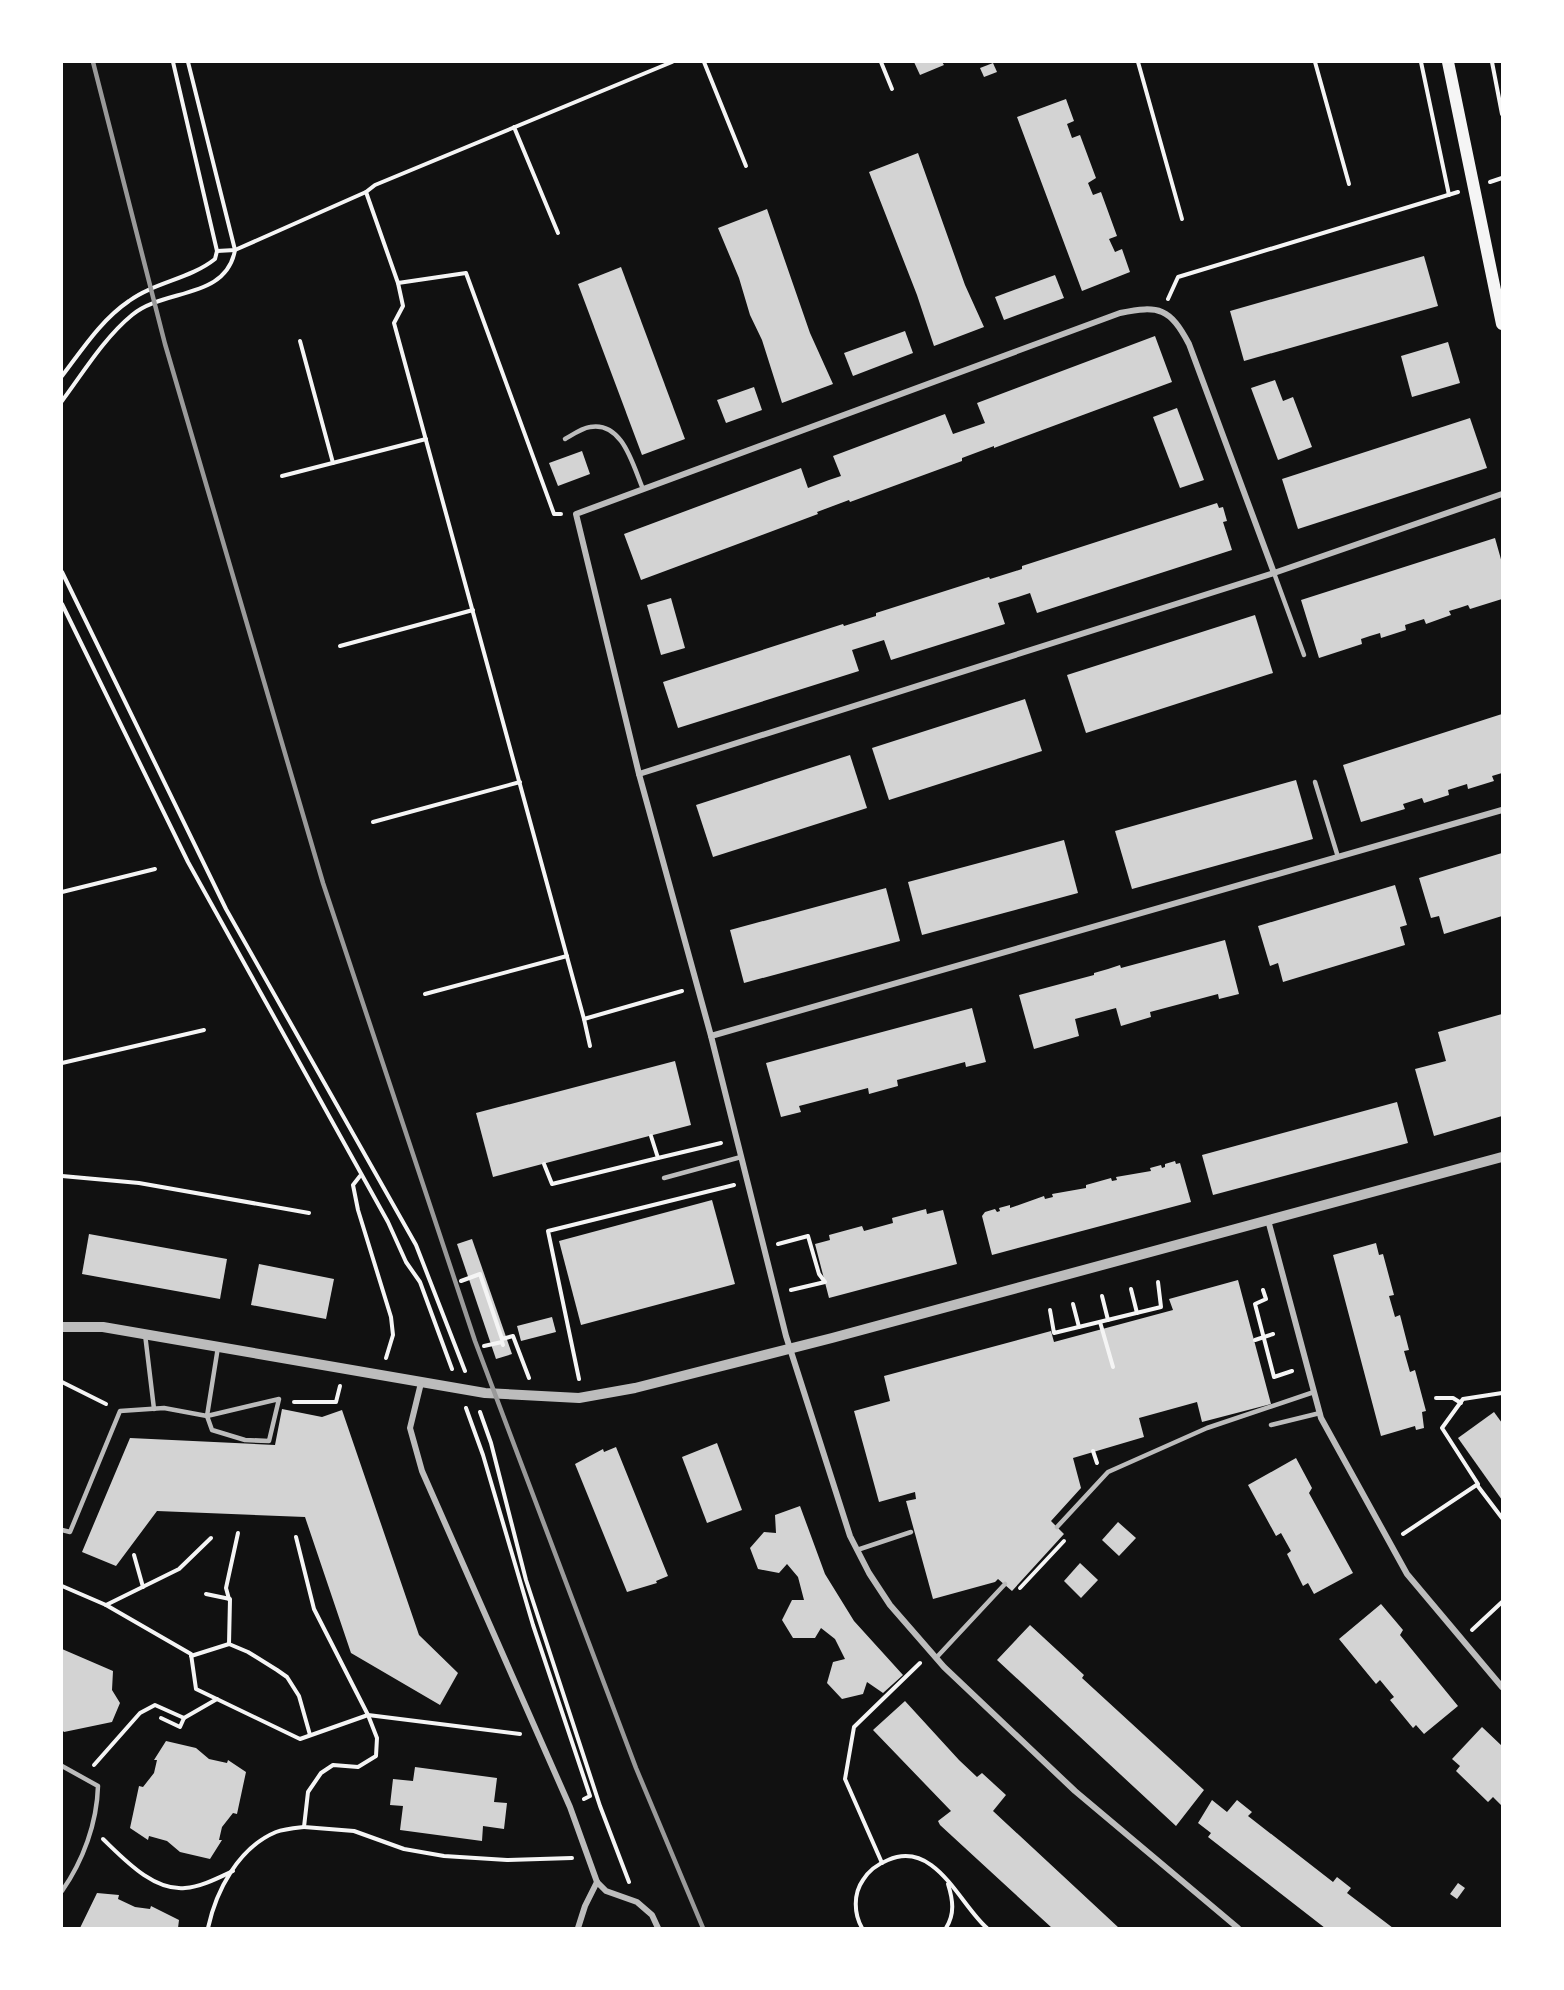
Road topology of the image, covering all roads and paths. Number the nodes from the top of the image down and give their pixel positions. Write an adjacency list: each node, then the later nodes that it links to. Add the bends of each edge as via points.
1 (172, 62): 23 (path)
2 (188, 62): 22 (path)
3 (672, 62): 13 (path)
4 (704, 62): 14 (path)
5 (881, 62): 11 (path)
6 (1138, 62): 20 (path)
7 (1315, 62): 16 (path)
8 (1421, 62): 19 (path)
9 (1448, 62): 17 (main road)
10 (1492, 62): 12 (path)
11 (892, 89)
12 (1503, 114)
13 (514, 127): 18 (path); 21 (path)
14 (746, 166)
15 (1503, 178): 17 (path)
16 (1349, 184)
17 (1475, 187): 19 (path); 26 (main road)
18 (366, 192): 22 (path); 24 (path)
19 (1449, 195): 25 (path, via 1178,277)
20 (1182, 219)
21 (558, 233)
22 (235, 250): 23 (path); 29 (path, via 227,271 214,284 146,304 131,315)
23 (217, 251): 28 (path, via 215,259 206,266 175,277 107,318)
24 (398, 283): 30 (path, via 403,306 394,323); 36 (path, via 466,273 554,514)
25 (1164, 311): 34 (street, via 1146,308 1120,312); 38 (street, via 1178,323 1189,344)
26 (1503, 324)
27 (300, 341): 32 (path)
28 (62, 376)
29 (62, 402)
30 (426, 439): 32 (path); 40 (path)
31 (565, 439): 34 (lane, via 590,427 612,431 621,441)
32 (333, 463): 33 (path)
33 (282, 477)
34 (643, 489): 36 (street)
35 (1503, 495): 38 (street)
36 (576, 514): 43 (street)
37 (62, 572): 81 (path, via 226,909 416,1245)
38 (1274, 573): 42 (lane); 43 (street)
39 (62, 604): 66 (path, via 188,862)
40 (473, 610): 41 (path); 44 (path)
41 (340, 646)
42 (1304, 656)
43 (639, 774): 52 (street)
44 (520, 782): 47 (path); 51 (path)
45 (1315, 782): 48 (lane)
46 (1503, 810): 48 (street)
47 (373, 822)
48 (1338, 857): 56 (street)
49 (155, 869): 50 (path)
50 (62, 892)
51 (567, 956): 53 (path); 54 (path)
52 (697, 987): 54 (path); 56 (street)
53 (425, 994)
54 (584, 1019): 57 (path)
55 (204, 1030): 58 (path)
56 (711, 1036): 60 (street)
57 (590, 1046)
58 (62, 1063)
59 (651, 1136): 63 (path)
60 (737, 1139): 61 (street); 63 (path)
61 (741, 1157): 67 (lane); 68 (street)
62 (1503, 1157): 70 (street)
63 (658, 1158): 64 (path, via 552,1184)
64 (544, 1164)
65 (62, 1176): 69 (path, via 139,1183)
66 (360, 1176): 83 (path, via 420,1282); 98 (path, via 353,1185 358,1210 393,1335)
67 (664, 1178)
68 (747, 1181): 71 (street); 104 (path, via 548,1231)
69 (309, 1213)
70 (1268, 1221): 94 (street); 95 (street)
71 (764, 1247): 76 (street); 76 (path, via 808,1236 825,1282)
72 (462, 1281): 91 (path, via 480,1274)
73 (1158, 1282): 80 (path, via 1161,1307)
74 (1131, 1289): 80 (path)
75 (1263, 1290): 89 (path, via 1266,1299 1255,1304)
76 (776, 1294): 94 (street)
77 (1102, 1296): 82 (path)
78 (1073, 1304): 86 (path)
79 (1050, 1310): 86 (path, via 1054,1333)
80 (1137, 1313): 82 (path)
81 (446, 1319)
82 (1108, 1320): 84 (path)
83 (434, 1321)
84 (1100, 1322): 86 (path); 96 (path)
85 (62, 1327): 87 (street, via 103,1327)
86 (1079, 1327)
87 (145, 1334): 93 (street); 108 (lane)
88 (1273, 1334): 89 (path)
89 (1264, 1337): 90 (path); 95 (path, via 1274,1377)
90 (1255, 1340)
91 (503, 1343): 92 (path); 103 (path, via 513,1336)
92 (484, 1346)
93 (218, 1347): 97 (street); 111 (lane)
94 (789, 1348): 104 (street); 127 (street)
95 (1307, 1366): 101 (street)
96 (1113, 1367)
97 (344, 1370): 98 (street); 107 (path, via 336,1402)
98 (382, 1377): 100 (street)
99 (62, 1382): 109 (path)
100 (421, 1383): 103 (street, via 485,1394); 148 (street, via 410,1428 422,1471)
101 (1314, 1392): 110 (street); 116 (lane, via 1207,1428)
102 (1503, 1393): 106 (path, via 1463,1399)
103 (536, 1397): 104 (street)
104 (583, 1398)
105 (1436, 1398): 106 (path, via 1454,1398)
106 (1461, 1403): 117 (path, via 1442,1428)
107 (302, 1404)
108 (154, 1409): 109 (lane); 111 (lane)
109 (120, 1411): 120 (lane, via 70,1532)
110 (1320, 1413): 112 (lane); 126 (street)
111 (207, 1416): 111 (lane, via 217,1413 279,1399 269,1441 245,1440 212,1430)
112 (1271, 1425)
113 (491, 1443): 160 (path, via 526,1580 600,1806)
114 (1093, 1451): 116 (path)
115 (483, 1455): 151 (path, via 526,1603 590,1796)
116 (1102, 1478): 119 (lane)
117 (1477, 1485): 118 (path); 126 (path)
118 (1503, 1518)
119 (1057, 1527)
120 (62, 1530)
121 (912, 1532): 127 (lane)
122 (238, 1533): 134 (path, via 226,1588)
123 (1072, 1533): 132 (path)
124 (296, 1537): 144 (path, via 314,1609)
125 (211, 1538): 131 (path, via 178,1569)
126 (1390, 1543): 137 (street, via 1407,1574)
127 (857, 1550): 139 (street, via 890,1605)
128 (134, 1555): 131 (path)
129 (1005, 1584): 141 (lane)
130 (62, 1586): 136 (path)
131 (143, 1587): 136 (path)
132 (1017, 1592)
133 (206, 1594): 134 (path)
134 (230, 1599): 138 (path)
135 (1503, 1602): 137 (path)
136 (106, 1605): 140 (path)
137 (1462, 1639): 142 (street)
138 (229, 1644): 140 (path); 147 (path, via 287,1677 299,1696)
139 (931, 1652): 141 (street); 155 (path, via 855,1727 846,1779)
140 (192, 1656): 143 (path, via 196,1689)
141 (936, 1658): 167 (street, via 1075,1791)
142 (1503, 1687)
143 (217, 1699): 146 (path); 147 (path, via 300,1739)
144 (368, 1715): 147 (path); 148 (path); 153 (path, via 377,1738 376,1756 358,1767 333,1766 321,1773 308,1792)
145 (161, 1718): 146 (path, via 180,1727)
146 (184, 1718): 150 (path, via 155,1705 140,1713)
147 (310, 1735)
148 (539, 1736): 151 (street)
149 (62, 1766): 150 (lane)
150 (84, 1778): 152 (lane, via 98,1786)
151 (570, 1807): 154 (street)
152 (92, 1827): 156 (path, via 137,1870 159,1883 184,1889); 159 (lane)
153 (304, 1827): 154 (path, via 354,1831 404,1849 444,1856 507,1860); 156 (path, via 276,1833 248,1851)
154 (588, 1857): 157 (street)
155 (882, 1863): 158 (path, via 894,1857 915,1857 934,1866); 164 (path, via 862,1881 855,1900)
156 (233, 1871): 161 (path, via 215,1897)
157 (597, 1881): 160 (street, via 606,1891); 162 (street)
158 (947, 1881): 165 (path, via 953,1900); 166 (path)
159 (62, 1891)
160 (637, 1902): 163 (street, via 652,1914)
161 (207, 1929)
162 (578, 1929)
163 (658, 1929)
164 (862, 1929)
165 (946, 1929)
166 (987, 1929)
167 (1238, 1929)

